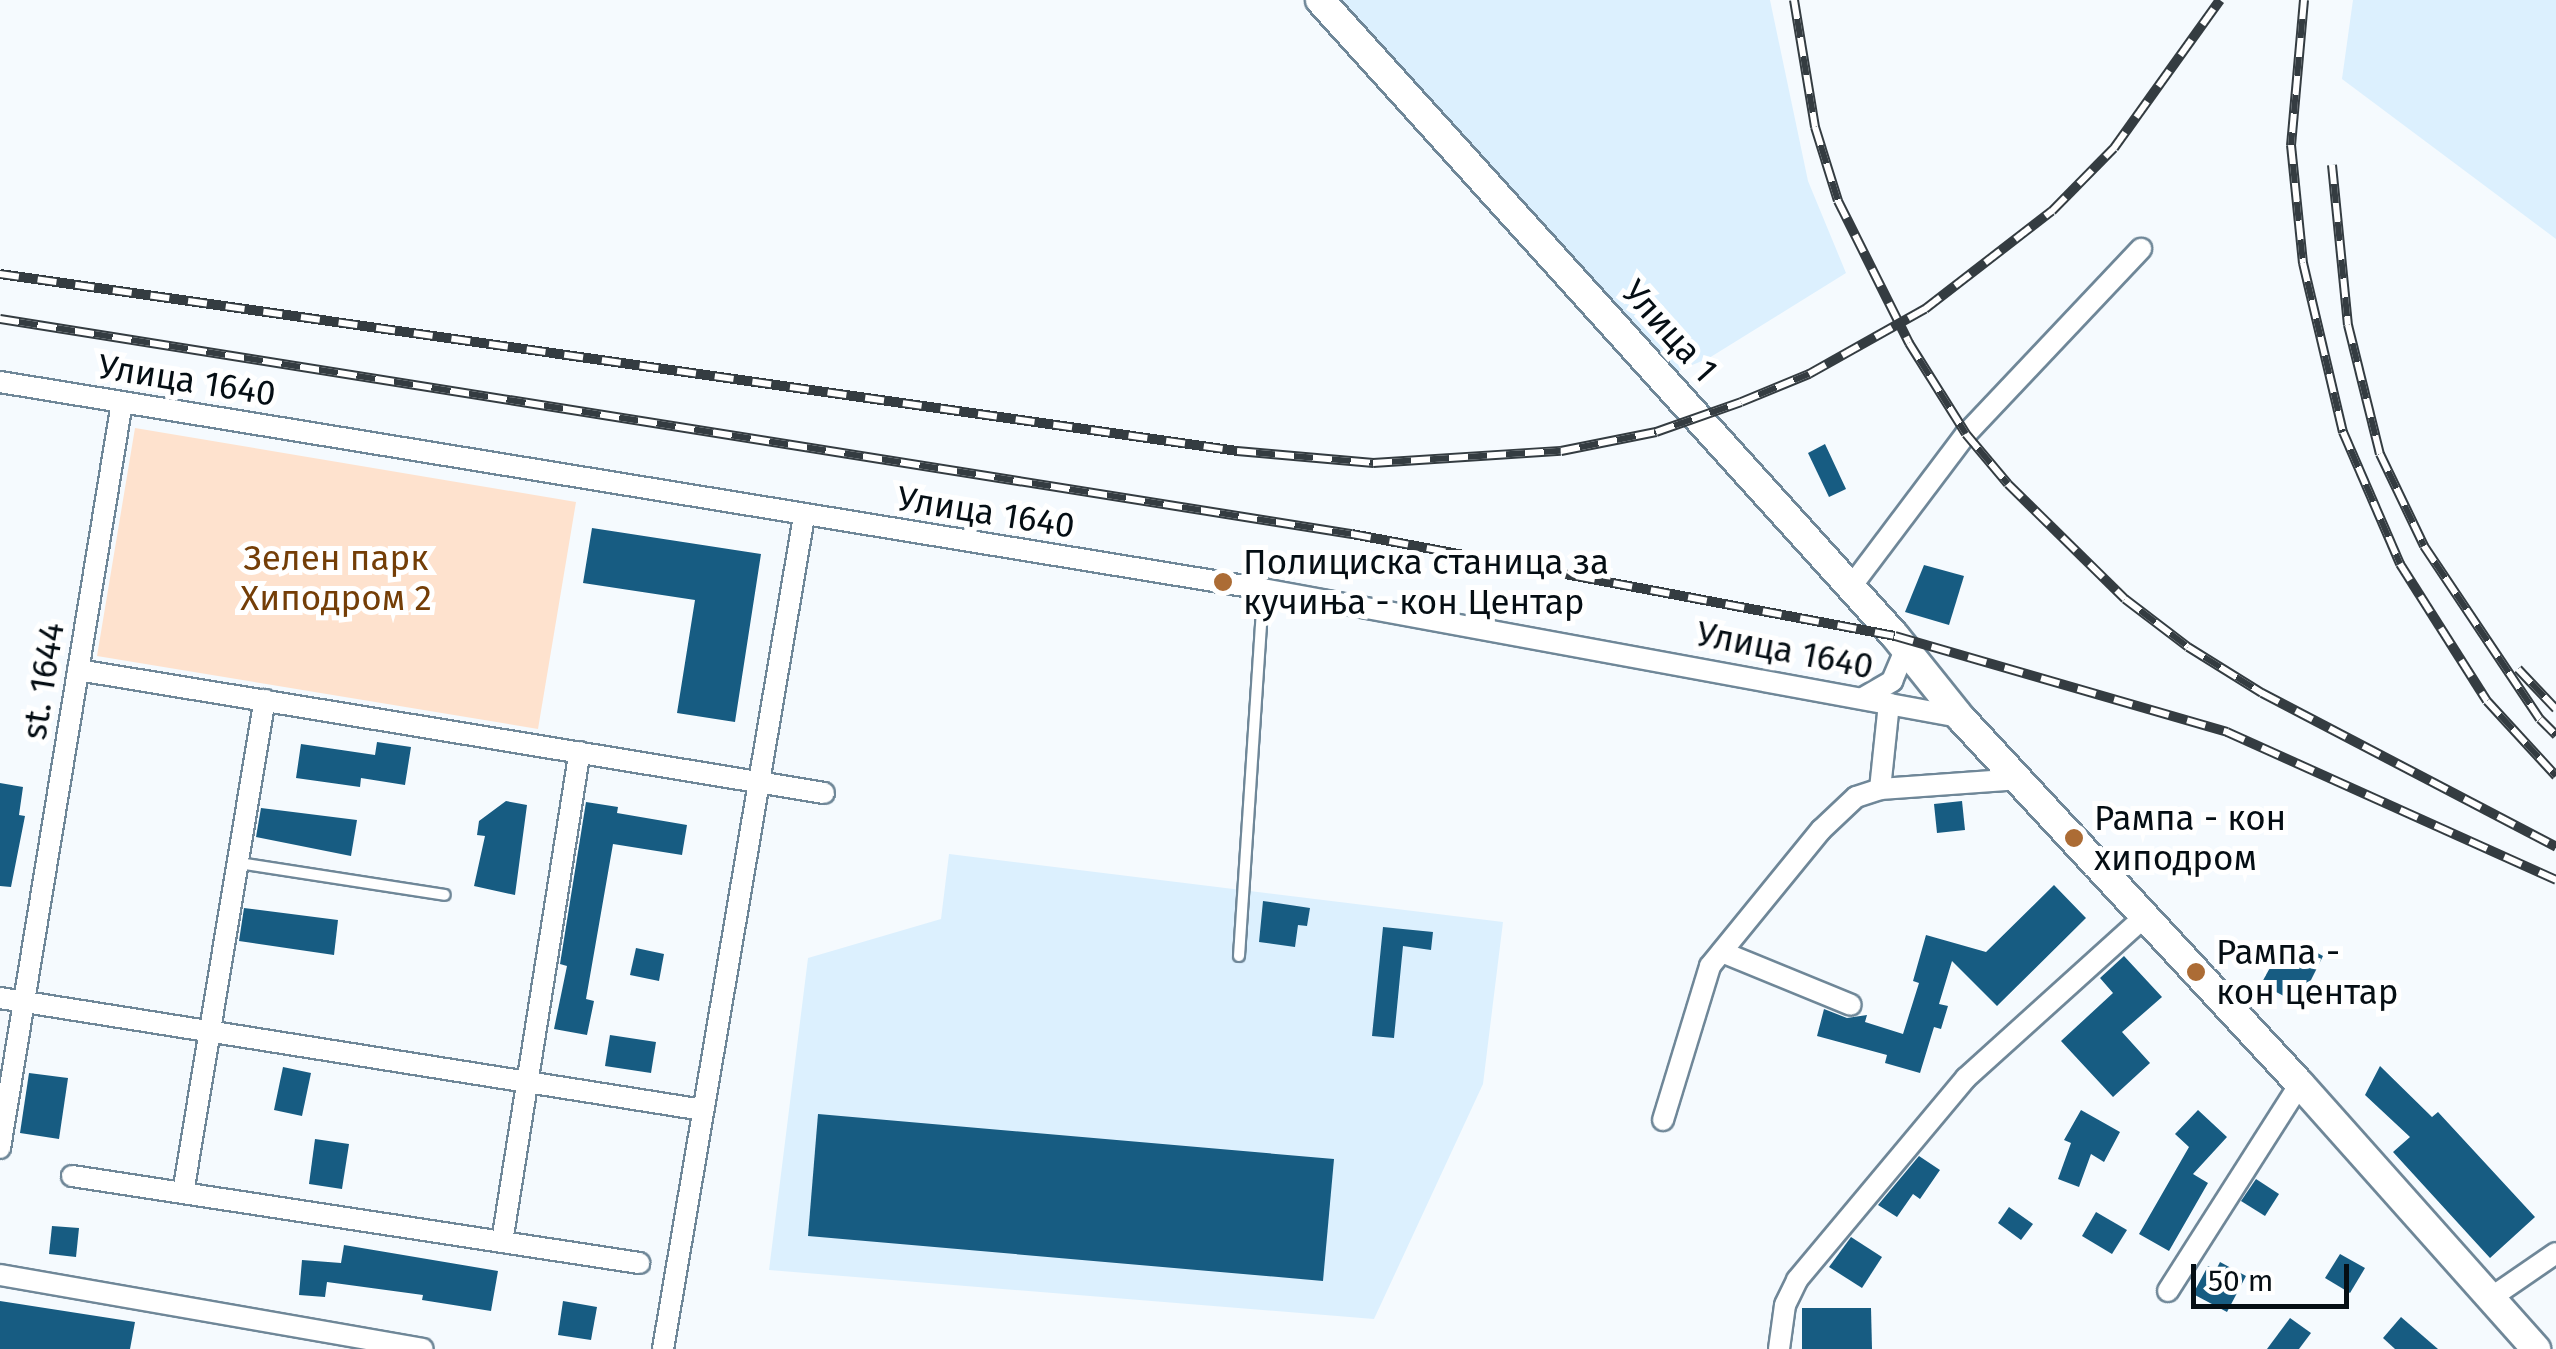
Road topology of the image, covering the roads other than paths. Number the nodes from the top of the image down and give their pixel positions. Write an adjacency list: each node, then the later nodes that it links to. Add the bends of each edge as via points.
1 (1320, 0): 7 (main road, Улица 1)
2 (2141, 249): 7 (street, via 1966,434)
3 (0, 382): 4 (street, Улица 1640)
4 (122, 402): 5 (street, Улица 1640); 9 (street, st. 1644)
5 (804, 516): 6 (street, Улица 1640); 16 (street)
6 (1264, 588): 10 (street, Улица 1640); 23 (lane)
7 (1850, 588): 8 (main road, Улица 1)
8 (1905, 650): 10 (street, via 1892,681); 13 (main road, Улица 1)
9 (78, 670): 11 (street); 25 (street, st. 1644)
10 (1863, 698): 12 (street, Улица 1640)
11 (265, 700): 14 (street); 19 (street)
12 (1890, 703): 13 (street, Улица 1640); 17 (street)
13 (1960, 717): 15 (main road, Улица 1)
14 (580, 752): 16 (street); 28 (street)
15 (2021, 780): 17 (street); 21 (main road, Улица 1)
16 (759, 782): 18 (street); 30 (street)
17 (1880, 790): 22 (street, via 1856,797 1822,830)
18 (824, 793)
19 (238, 862): 20 (lane); 27 (street)
20 (444, 895)
21 (2145, 916): 29 (main road, Улица 1); 43 (street, via 1966,1078 1797,1280 1784,1304)
22 (1722, 952): 26 (street); 31 (street, via 1701,987)
23 (1239, 956)
24 (0, 998): 25 (street)
25 (24, 1002): 27 (street); 32 (street, st. 1644)
26 (1851, 1005)
27 (210, 1032): 28 (street); 34 (street)
28 (528, 1082): 30 (street); 35 (street)
29 (2300, 1084): 39 (street); 40 (main road, Улица 1)
30 (704, 1110): 42 (street)
31 (1663, 1120)
32 (0, 1148)
33 (72, 1176): 34 (street)
34 (183, 1193): 35 (street)
35 (502, 1242): 37 (street)
36 (2556, 1254): 40 (street)
37 (639, 1262)
38 (0, 1275): 41 (street)
39 (2168, 1291)
40 (2489, 1299): 44 (main road, Улица 1)
41 (422, 1349)
42 (663, 1349)
43 (1779, 1349)
44 (2536, 1349)

